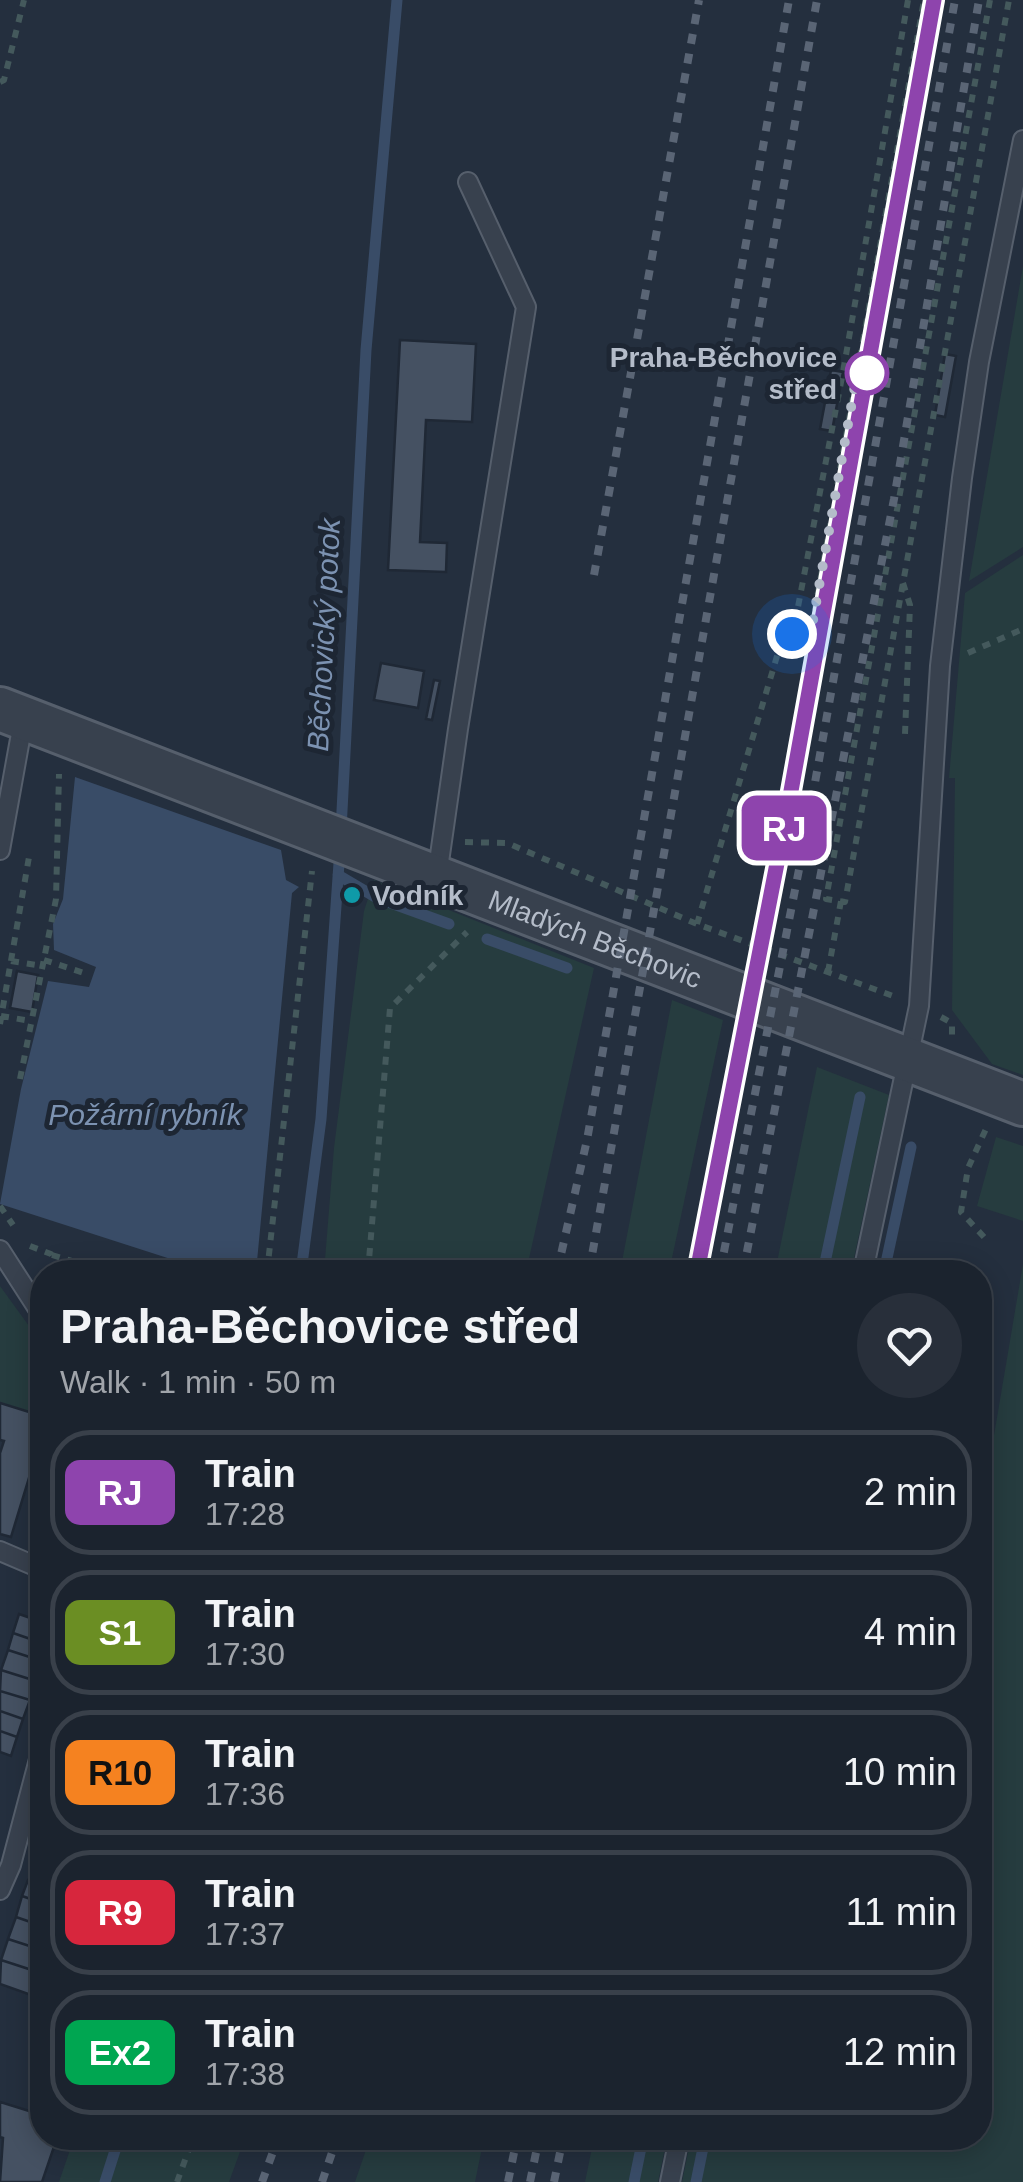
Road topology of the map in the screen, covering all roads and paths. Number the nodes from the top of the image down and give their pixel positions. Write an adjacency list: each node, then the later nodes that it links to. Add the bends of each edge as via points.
1 (24, 0): 6 (path)
2 (908, 0): 9 (path)
3 (924, 0): 9 (path, via 810,637 792,634)
4 (990, 0): 19 (path, via 826,898)
5 (1009, 0): 19 (path)
6 (0, 82)
7 (1023, 140): 11 (lane, via 980,362)
8 (468, 182): 18 (lane, via 526,307)
9 (797, 612): 20 (path, via 789,616)
10 (1023, 629): 11 (path)
11 (940, 666): 26 (lane)
12 (12, 713): 14 (street, Mladých Běchovic); 17 (lane)
13 (59, 763): 23 (path, via 56,898)
14 (317, 843): 18 (street, Mladých Běchovic, via 372,851); 36 (path)
15 (507, 843): 20 (path)
16 (31, 844): 22 (path)
17 (0, 850)
18 (437, 876): 29 (street, Mladých Běchovic)
19 (841, 901): 24 (path)
20 (698, 924): 24 (path)
21 (458, 940): 37 (path, via 390,1008)
22 (10, 961): 23 (path); 27 (path)
23 (43, 963): 25 (path); 28 (path)
24 (828, 972): 26 (path)
25 (87, 974)
26 (919, 1006): 29 (lane)
27 (1, 1020): 28 (path)
28 (32, 1021): 30 (path)
29 (909, 1059): 31 (street, Mladých Běchovic); 38 (lane)
30 (20, 1079)
31 (1006, 1114): 32 (path, via 968,1168 961,1212)
32 (984, 1238)
33 (0, 1250): 39 (lane)
34 (50, 1254): 35 (path)
35 (69, 1260)
36 (268, 1260)
37 (369, 1260)
38 (866, 1260)
39 (30, 1297)
40 (0, 1551): 41 (lane)
41 (30, 1561)
42 (30, 1793): 43 (lane)
43 (0, 1890)
44 (189, 2150): 46 (path)
45 (677, 2150): 47 (lane)
46 (177, 2182)
47 (670, 2182)

